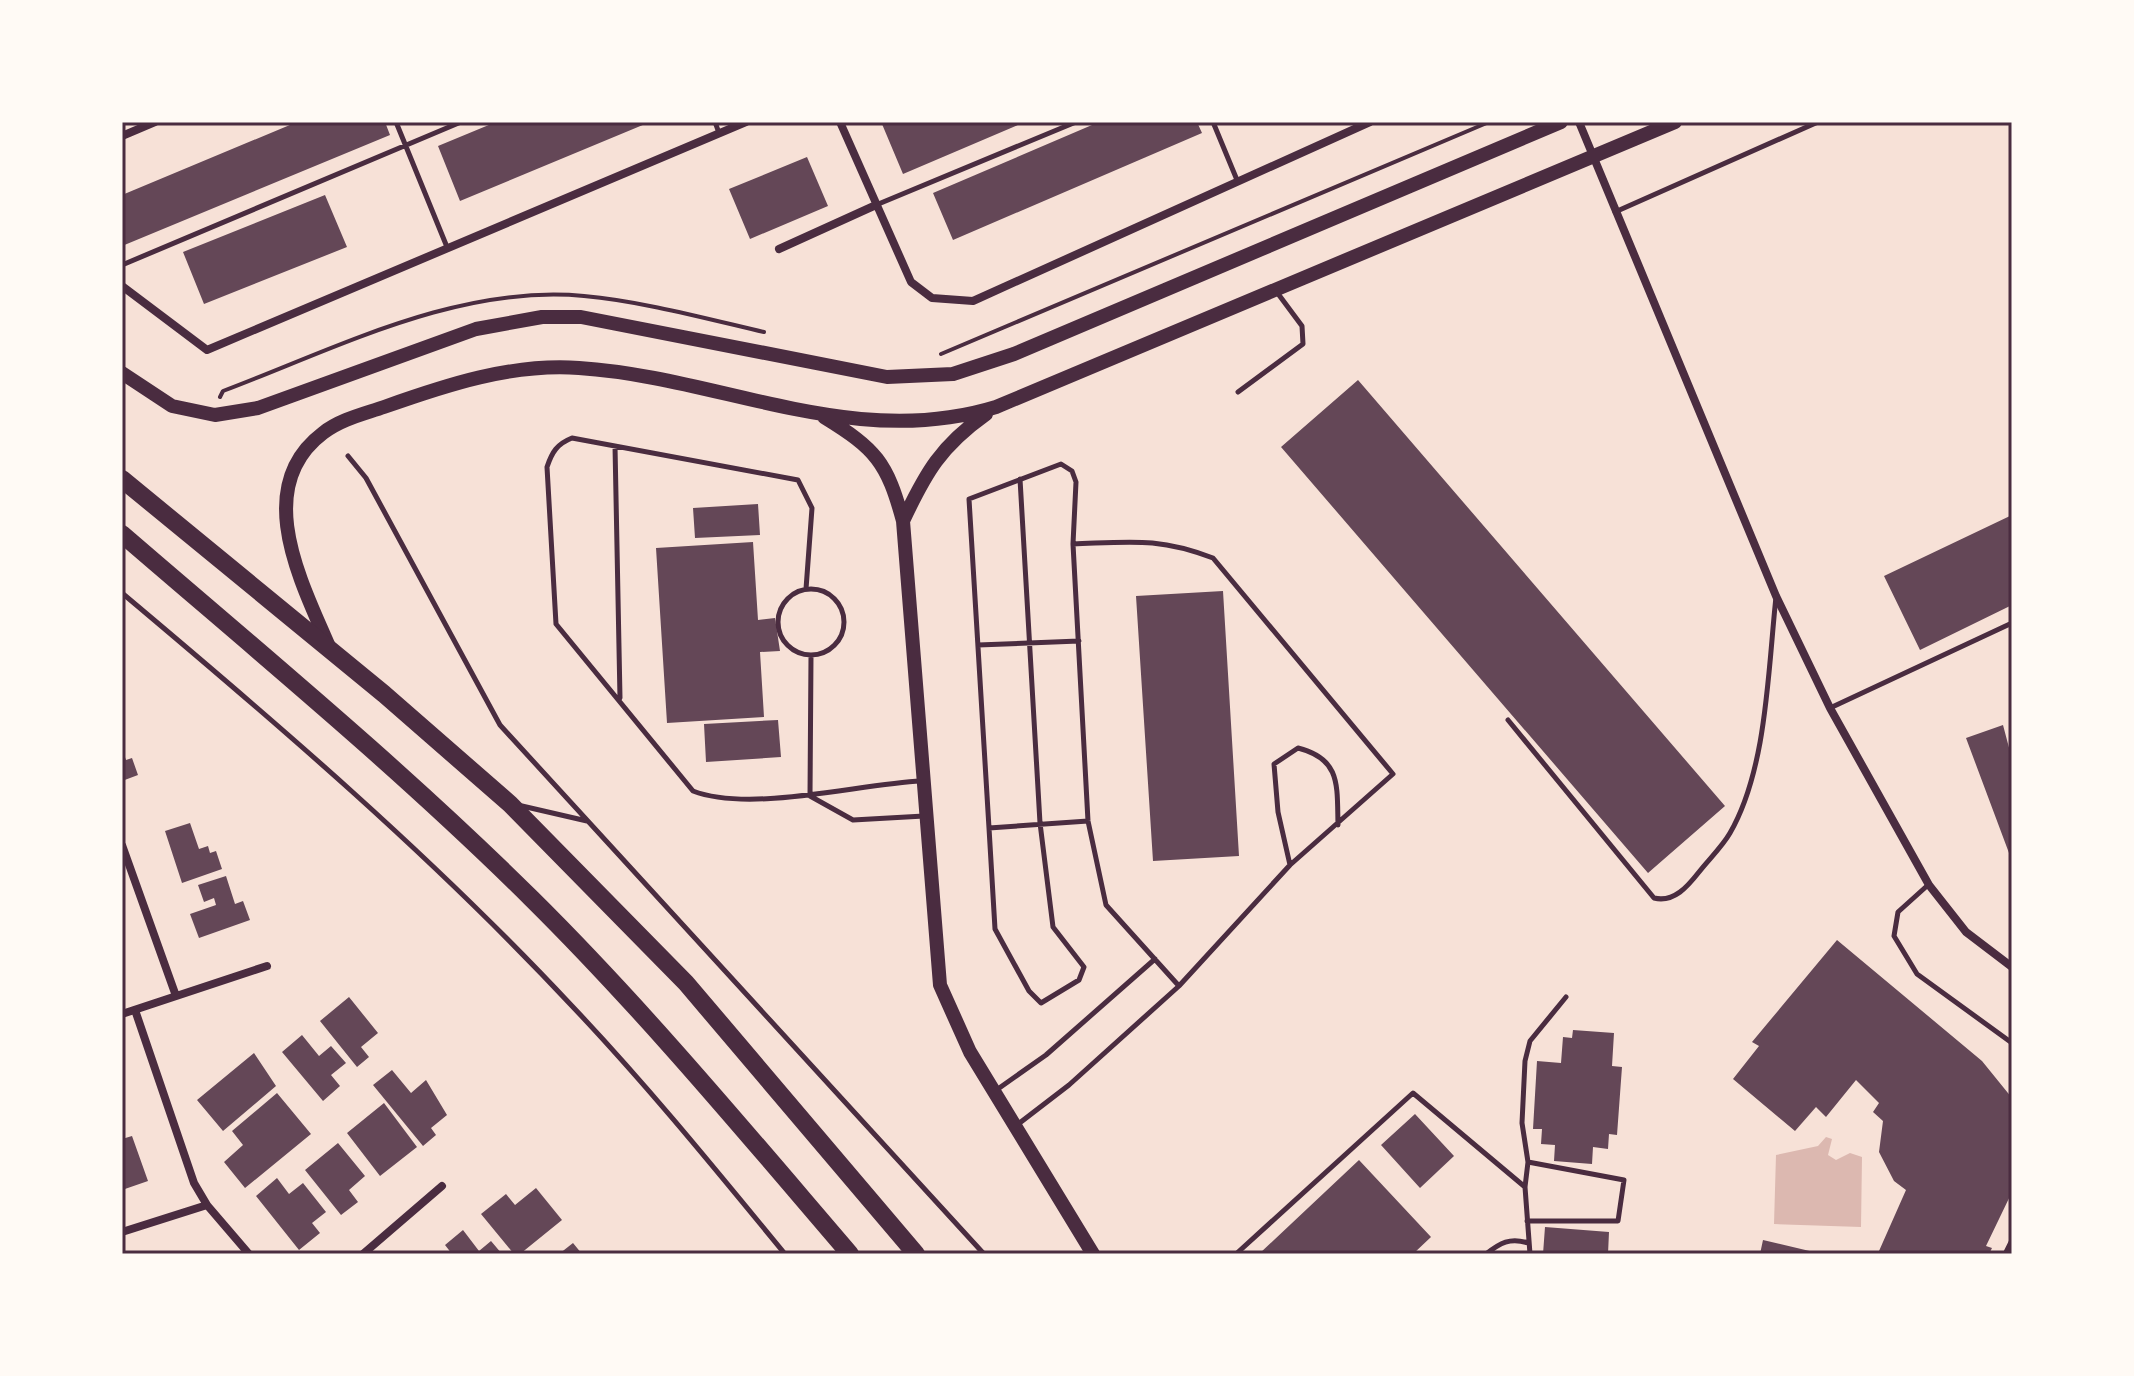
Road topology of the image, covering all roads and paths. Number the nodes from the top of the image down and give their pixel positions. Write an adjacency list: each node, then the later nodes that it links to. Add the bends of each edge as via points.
1 (155, 122): 16 (street)
2 (396, 122): 17 (lane)
3 (461, 122): 17 (lane)
4 (715, 122): 15 (lane)
5 (746, 122): 15 (street)
6 (840, 122): 20 (street)
7 (1076, 122): 20 (lane)
8 (1213, 122): 19 (lane)
9 (1370, 122): 19 (street)
10 (1489, 122): 28 (path)
11 (1561, 122): 32 (street, via 1014,354 953,374 887,377 581,317 542,317 476,329 258,408)
12 (1579, 122): 18 (street)
13 (1675, 122): 18 (street)
14 (1818, 122): 21 (lane)
15 (719, 133): 22 (street)
16 (122, 136)
17 (405, 144): 22 (lane); 24 (lane)
18 (1593, 158): 21 (street); 26 (street)
19 (1237, 180): 20 (street, via 973,301 932,298 911,282)
20 (876, 205): 23 (street)
21 (1615, 212): 43 (street)
22 (448, 248): 25 (street, via 207,350)
23 (779, 249)
24 (122, 265)
25 (122, 286)
26 (1275, 290): 30 (lane, via 1302,326 1303,344); 31 (street)
27 (777, 335): 32 (path, via 585,296 452,306 223,391)
28 (938, 355)
29 (122, 373): 32 (street, via 172,406)
30 (1238, 392)
31 (996, 407): 33 (street, via 930,422); 38 (street, via 940,453)
32 (215, 415)
33 (820, 415): 38 (street, via 860,439 885,466); 48 (street, via 578,368 483,376 346,420 325,431 301,458 286,501 295,565)
34 (615, 446): 41 (lane, via 798,480 812,508); 50 (lane); 50 (lane, via 572,438 560,443 547,467 556,624)
35 (348, 456): 57 (lane, via 366,478 500,725)
36 (122, 479): 48 (highway)
37 (1020, 479): 40 (lane, via 1061,464 1072,471); 46 (lane, via 969,499); 47 (lane)
38 (903, 521): 53 (street)
39 (122, 534): 87 (highway, via 413,786 533,899)
40 (1073, 544): 45 (lane); 60 (lane, via 1177,544 1213,558 1224,569 1393,774)
41 (806, 589): 49 (lane, via 786,598 777,619 790,649); 49 (lane, via 818,589 836,600 844,620 832,649)
42 (122, 593): 86 (lane, via 278,725 440,873 572,1005)
43 (1776, 596): 51 (street); 52 (lane, via 1760,739 1743,806 1729,834 1677,894 1654,898)
44 (2012, 623): 51 (lane)
45 (1079, 641): 47 (lane); 58 (lane)
46 (978, 645): 47 (lane); 61 (lane)
47 (1031, 645): 59 (lane)
48 (330, 649): 55 (highway)
49 (811, 656): 54 (lane)
50 (620, 699): 54 (lane, via 693,791 709,797)
51 (1830, 708): 64 (street)
52 (1508, 720)
53 (922, 781): 54 (lane); 56 (street)
54 (810, 796): 56 (lane, via 853,820)
55 (510, 804): 57 (lane); 88 (highway, via 686,983)
56 (925, 816): 74 (street, via 940,985)
57 (587, 821): 89 (lane)
58 (1088, 821): 59 (lane); 65 (lane, via 1106,905)
59 (1040, 823): 61 (lane); 61 (lane, via 1053,927 1084,967 1079,980 1041,1003 995,929)
60 (1338, 825): 63 (lane); 63 (lane, via 1338,788 1330,764 1319,753 1298,748 1274,764)
61 (989, 828)
62 (122, 845): 69 (street)
63 (1290, 865): 68 (lane)
64 (1929, 885): 67 (street, via 1966,932); 73 (lane, via 1898,912 1894,936 1917,974)
65 (1155, 959): 68 (lane); 74 (lane, via 1046,1055)
66 (267, 966): 69 (street)
67 (2012, 967)
68 (1179, 986): 75 (lane)
69 (176, 996): 71 (street)
70 (1566, 997): 76 (lane, via 1530,1041 1525,1061 1522,1123)
71 (135, 1010): 72 (street); 79 (street, via 194,1183)
72 (122, 1014)
73 (2012, 1043)
74 (995, 1092): 75 (street)
75 (1014, 1127): 90 (street)
76 (1528, 1162): 78 (lane); 80 (lane, via 1624,1180 1618,1221)
77 (442, 1186): 85 (street)
78 (1525, 1187): 80 (lane); 91 (lane, via 1413,1093)
79 (207, 1205): 81 (street); 84 (street)
80 (1527, 1221): 83 (lane)
81 (122, 1232)
82 (2012, 1240): 94 (lane)
83 (1528, 1243): 92 (lane, via 1507,1241); 93 (lane)
84 (249, 1254)
85 (363, 1254)
86 (785, 1254)
87 (850, 1254)
88 (916, 1254)
89 (984, 1254)
90 (1093, 1254)
91 (1236, 1254)
92 (1486, 1254)
93 (1530, 1254)
94 (2005, 1254)

